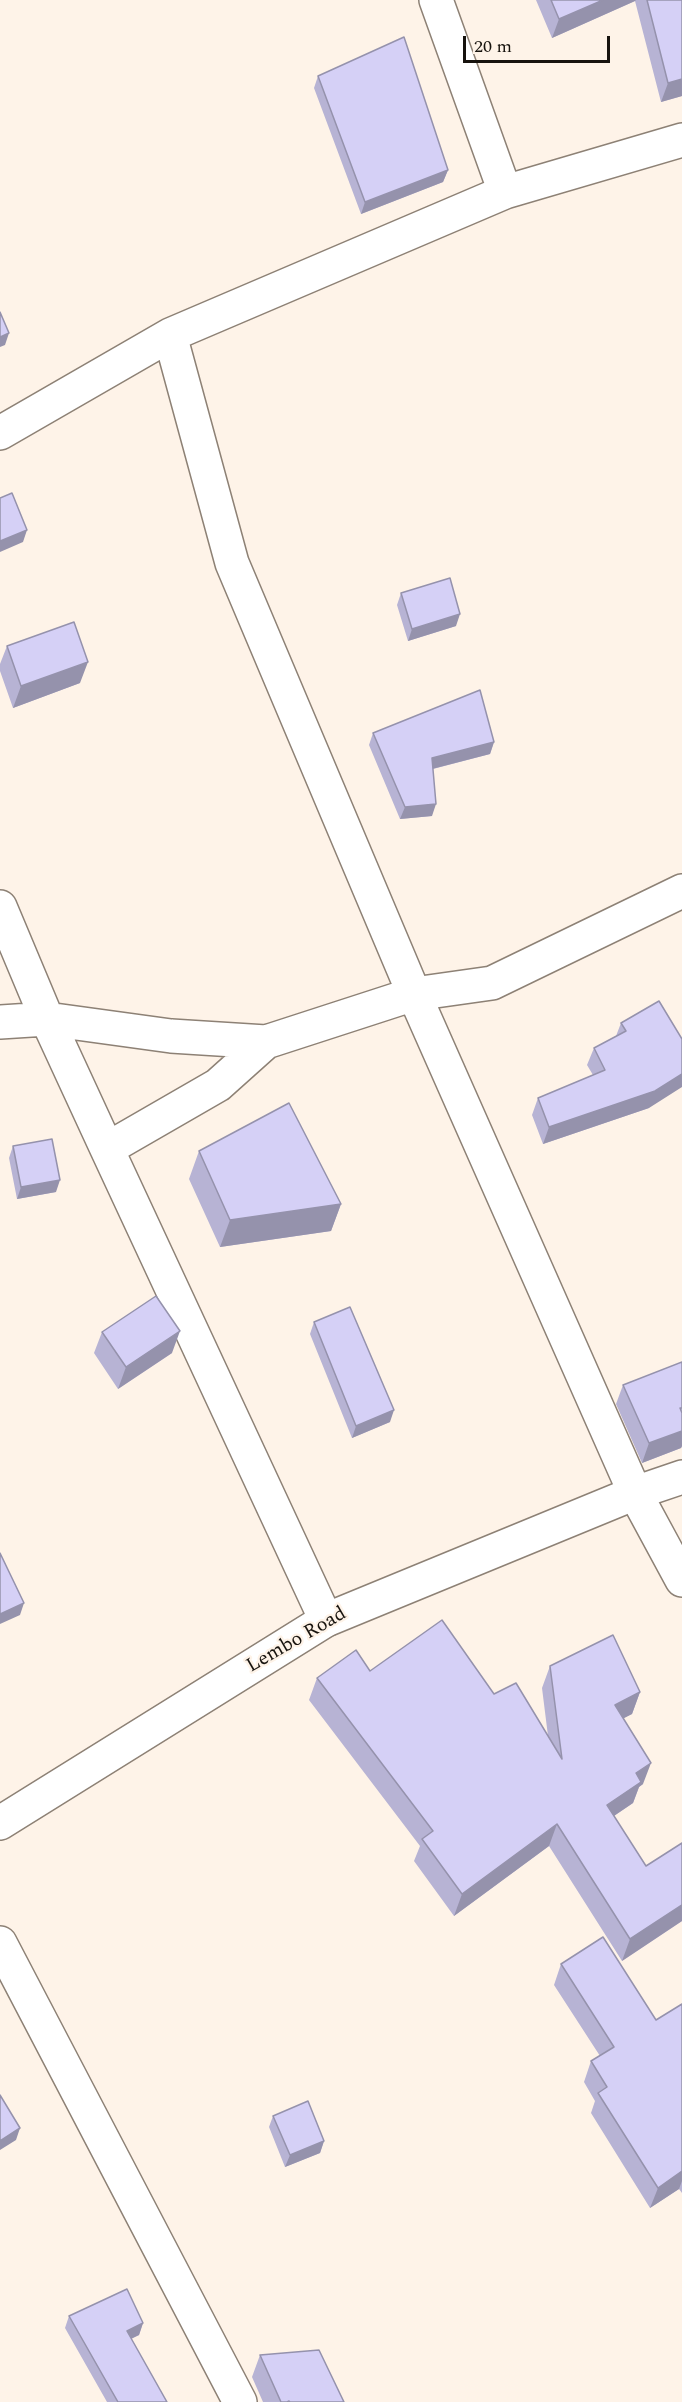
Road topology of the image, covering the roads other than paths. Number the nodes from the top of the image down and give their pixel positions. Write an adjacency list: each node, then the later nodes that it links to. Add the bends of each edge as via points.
1 (436, 0): 3 (street)
2 (682, 140): 3 (street)
3 (505, 192): 4 (street)
4 (170, 335): 5 (street); 8 (street, via 232,562)
5 (0, 433)
6 (682, 891): 8 (street, via 492,983)
7 (0, 907): 9 (street)
8 (414, 994): 11 (street); 14 (street)
9 (47, 1019): 10 (street); 11 (street, via 171,1036); 12 (street)
10 (0, 1022)
11 (266, 1042): 12 (street, via 218,1084)
12 (107, 1149): 16 (street)
13 (682, 1477): 14 (street, Lembo Road)
14 (635, 1493): 15 (street); 16 (street, Lembo Road)
15 (682, 1580)
16 (326, 1620): 17 (street, Lembo Road)
17 (0, 1823)
18 (0, 1943): 19 (street)
19 (240, 2402)

